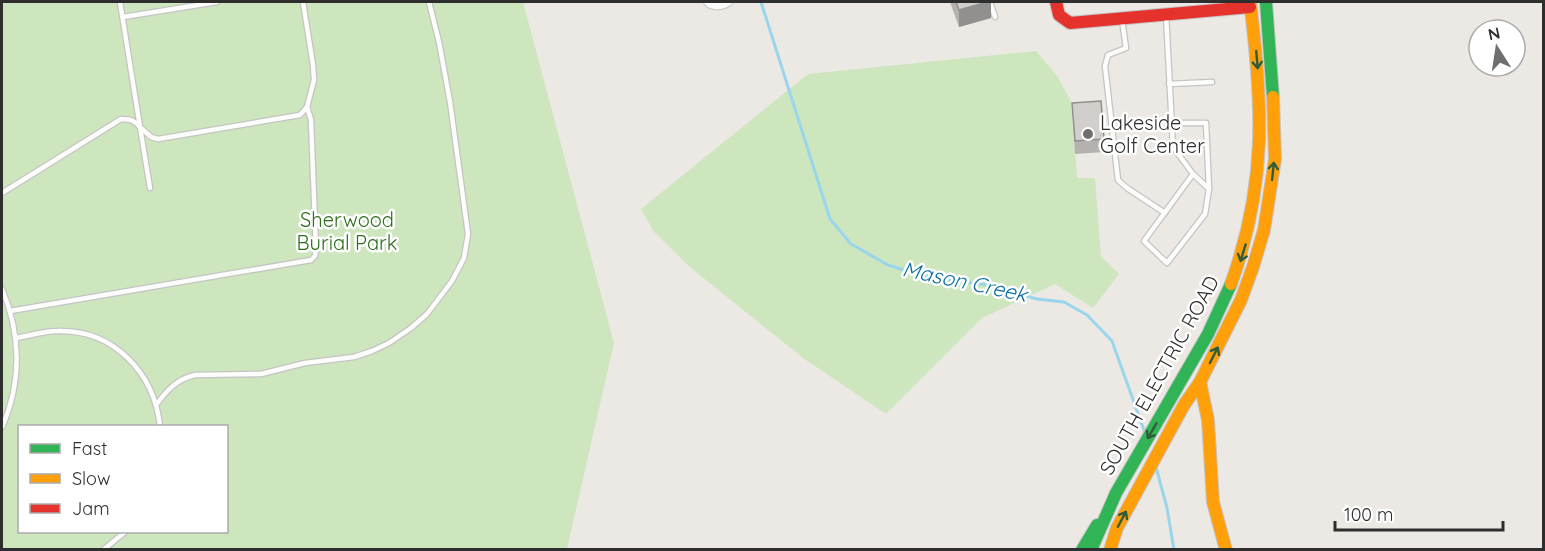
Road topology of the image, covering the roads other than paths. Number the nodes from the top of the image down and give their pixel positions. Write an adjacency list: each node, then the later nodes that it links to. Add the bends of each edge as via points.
1 (120, 2): 13 (lane)
2 (217, 2): 13 (lane)
3 (303, 2): 18 (lane, via 314,80)
4 (429, 2): 30 (lane, via 450,102 468,234 464,258 452,281 411,328 372,351 261,374 195,375 177,382)
5 (708, 2): 6 (street, via 715,6)
6 (728, 2)
7 (990, 2): 14 (lane)
8 (1056, 2): 15 (main road, via 1059,15 1070,23)
9 (1266, 2): 29 (main road, SOUTH ELECTRIC ROAD, one-way to 9, via 1241,300 1264,230 1271,192 1275,126)
10 (1250, 4): 11 (main road); 33 (main road, SOUTH ELECTRIC ROAD, one-way to 33, via 1261,130 1255,203 1247,240 1208,334)
11 (1195, 7): 12 (main road)
12 (1166, 15): 15 (main road); 17 (lane)
13 (123, 17): 20 (lane)
14 (995, 17)
15 (1122, 19): 25 (lane, via 1126,48 1108,55 1105,66 1118,180)
16 (1212, 82): 17 (lane)
17 (1169, 84): 19 (lane)
18 (307, 107): 20 (lane, via 300,115 158,139); 27 (lane, via 311,120 316,250 311,260)
19 (1172, 123): 21 (lane, via 1173,147); 23 (lane, via 1206,123)
20 (140, 127): 22 (lane); 24 (lane, via 135,121 121,119)
21 (1193, 174): 23 (lane); 25 (lane)
22 (150, 188)
23 (1209, 189): 25 (lane, via 1205,214 1167,263 1144,241)
24 (2, 193)
25 (1165, 213)
26 (2, 289): 27 (lane)
27 (10, 311): 28 (lane)
28 (16, 338): 30 (lane, via 75,331 105,341 139,369); 32 (lane, via 14,392)
29 (1200, 382): 39 (main road, SOUTH ELECTRIC ROAD, one-way to 29, via 1117,528); 40 (main road, via 1207,407 1210,486)
30 (156, 405): 31 (lane)
31 (160, 425)
32 (2, 428)
33 (1107, 512): 37 (main road); 38 (main road, SOUTH ELECTRIC ROAD)
34 (123, 533): 35 (lane)
35 (105, 548): 36 (lane)
36 (114, 549)
37 (1082, 549)
38 (1091, 549)
39 (1110, 549)
40 (1226, 549)

